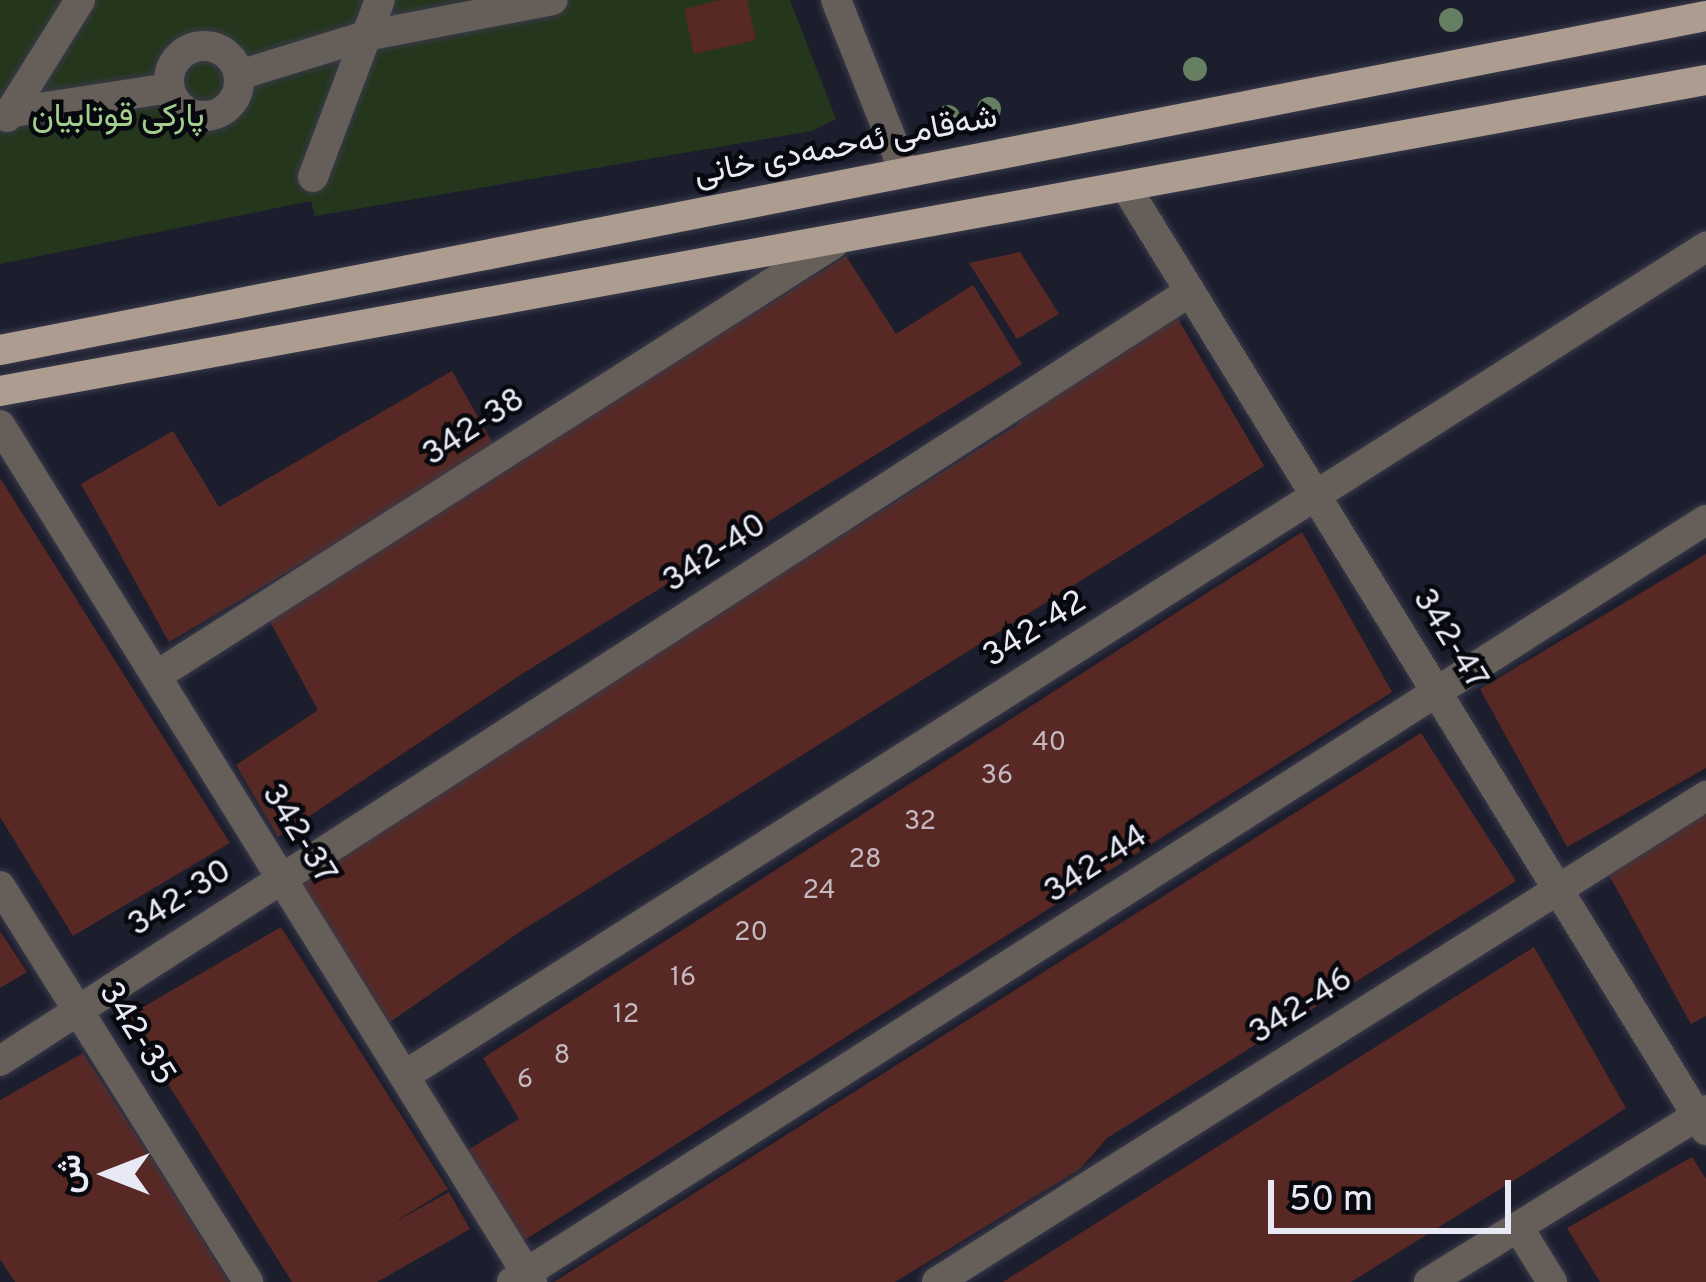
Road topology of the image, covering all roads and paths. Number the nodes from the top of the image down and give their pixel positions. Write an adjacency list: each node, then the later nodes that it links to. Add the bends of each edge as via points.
1 (80, 0): 10 (street)
2 (380, 0): 6 (street)
3 (553, 0): 6 (street)
4 (836, 0): 11 (street)
5 (1706, 16): 11 (main road, شەقامی ئەحمەدی خانی)
6 (366, 36): 7 (street); 12 (street)
7 (238, 75): 9 (street, via 235,97 210,116 179,107); 9 (street, via 229,56 198,46 178,57)
8 (1706, 80): 13 (main road)
9 (169, 88): 10 (street)
10 (4, 118)
11 (905, 173): 17 (main road, شەقامی ئەحمەدی خانی)
12 (313, 177)
13 (1127, 189): 14 (main road); 16 (street, 342-47)
14 (833, 244): 18 (main road); 24 (street, 342-38)
15 (1706, 247): 22 (street, 342-42)
16 (1189, 292): 22 (street, 342-47); 27 (street, 342-40)
17 (274, 296): 18 (main road); 19 (main road, شەقامی ئەحمەدی خانی)
18 (283, 341): 20 (main road)
19 (0, 350)
20 (0, 392)
21 (0, 425): 24 (street, 342-37)
22 (1316, 495): 25 (street, 342-47); 32 (street, 342-42)
23 (1706, 520): 25 (street, 342-44)
24 (156, 676): 27 (street, 342-37)
25 (1436, 691): 29 (street, 342-47); 35 (street, 342-44)
26 (1706, 796): 29 (street, 342-46)
27 (282, 879): 30 (street, 342-30); 32 (street, 342-37)
28 (0, 886): 30 (street, 342-35)
29 (1558, 889): 33 (street, 342-47); 37 (street, 342-46)
30 (77, 1009): 31 (street, 342-30); 36 (street, 342-35)
31 (0, 1061)
32 (404, 1076): 35 (street, 342-37)
33 (1703, 1118): 34 (street)
34 (1518, 1227): 38 (street); 39 (street)
35 (523, 1279)
36 (248, 1282)
37 (937, 1282)
38 (1429, 1282)
39 (1552, 1282)

